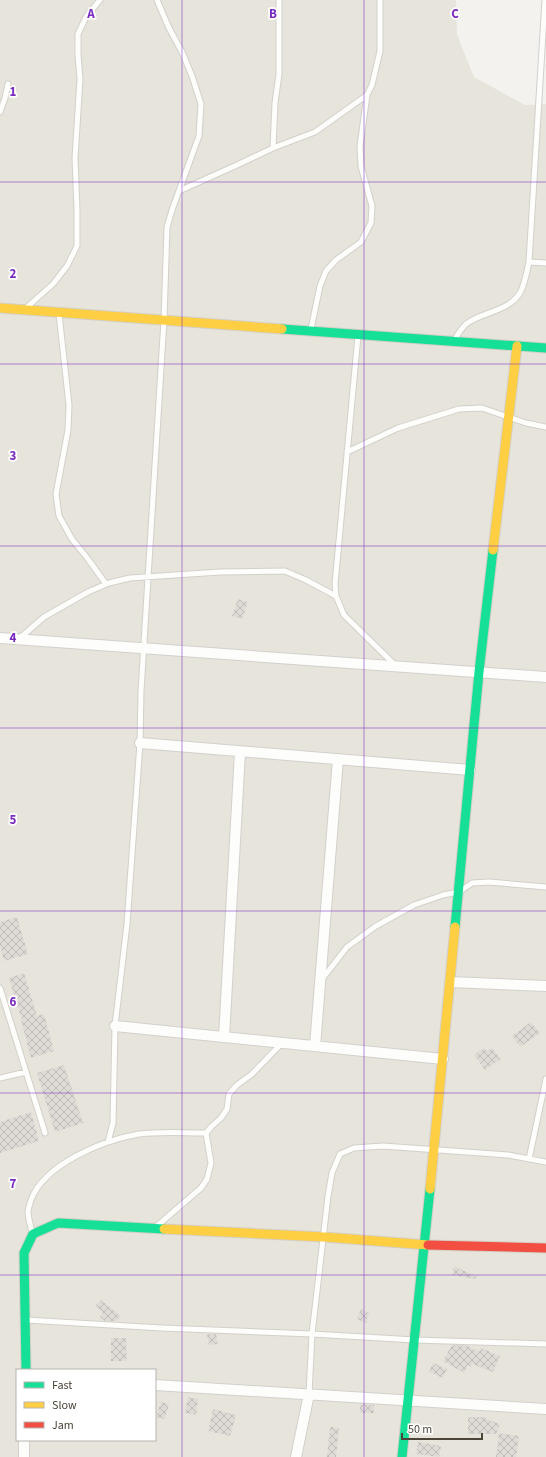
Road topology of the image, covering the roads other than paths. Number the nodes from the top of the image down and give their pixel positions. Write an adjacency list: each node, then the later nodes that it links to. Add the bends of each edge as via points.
1 (100, 0): 14 (lane, via 86,17 78,34 80,79 75,158 77,246 67,266 53,284)
2 (157, 0): 10 (lane, via 192,76 200,104 199,136)
3 (278, 0): 9 (lane, via 279,74)
4 (380, 0): 7 (lane, via 380,51)
5 (545, 0): 11 (lane)
6 (8, 84): 8 (lane)
7 (367, 95): 9 (lane, via 315,132); 17 (lane, via 360,146 361,166 372,206 371,223 361,242 336,260 326,271)
8 (0, 112)
9 (273, 148): 10 (lane)
10 (179, 191): 16 (lane, via 167,227)
11 (529, 262): 12 (lane); 19 (lane, via 520,293 511,303 465,325)
12 (546, 262)
13 (0, 308): 14 (street)
14 (24, 310): 15 (street)
15 (59, 312): 16 (street); 26 (lane, via 69,405 68,430 56,494 59,516 72,539)
16 (164, 320): 17 (street); 25 (lane)
17 (310, 331): 18 (street)
18 (358, 335): 19 (street); 24 (lane)
19 (453, 342): 20 (street)
20 (517, 346): 21 (street); 22 (street)
21 (546, 348)
22 (508, 417): 23 (lane); 24 (lane, via 482,408 459,409 398,428); 32 (street)
23 (546, 427)
24 (347, 452): 27 (lane)
25 (148, 577): 26 (lane); 27 (lane, via 285,571); 30 (lane)
26 (106, 584): 29 (lane, via 44,617)
27 (336, 596): 31 (lane, via 344,615)
28 (0, 638): 29 (street)
29 (19, 639): 30 (street)
30 (144, 648): 31 (street); 34 (lane)
31 (396, 666): 32 (street)
32 (479, 672): 33 (street); 37 (street)
33 (546, 677)
34 (140, 743): 35 (street); 44 (lane, via 127,924)
35 (240, 752): 36 (street); 45 (street)
36 (338, 759): 37 (street); 40 (street)
37 (470, 770): 39 (street)
38 (546, 887): 39 (lane, via 489,882 472,883)
39 (459, 892): 40 (lane, via 414,905 376,926 347,947); 41 (street)
40 (320, 980): 47 (street)
41 (450, 982): 42 (street); 48 (street)
42 (546, 986)
43 (0, 988): 49 (lane)
44 (115, 1026): 45 (street); 54 (lane, via 113,1123)
45 (224, 1036): 46 (street)
46 (282, 1043): 47 (street); 53 (lane, via 229,1094 227,1109)
47 (315, 1046): 48 (street)
48 (443, 1059): 55 (street)
49 (26, 1072): 50 (lane); 52 (lane)
50 (0, 1078)
51 (546, 1079): 56 (lane)
52 (46, 1133)
53 (206, 1133): 54 (lane, via 154,1133); 58 (lane, via 211,1163 207,1179)
54 (108, 1142): 59 (lane, via 74,1157 51,1172 40,1184 28,1211)
55 (434, 1149): 56 (lane); 60 (lane, via 382,1146 354,1148 340,1154 332,1173); 61 (street)
56 (529, 1159): 57 (lane)
57 (546, 1162)
58 (154, 1228): 59 (street, via 58,1223); 60 (street)
59 (33, 1234): 63 (street, via 24,1253)
60 (324, 1238): 61 (street); 64 (lane)
61 (425, 1244): 62 (street); 65 (street)
62 (546, 1248)
63 (25, 1320): 64 (lane); 67 (street)
64 (312, 1334): 65 (lane); 69 (lane)
65 (415, 1340): 66 (lane); 70 (street)
66 (546, 1344)
67 (26, 1369)
68 (156, 1385): 69 (street)
69 (309, 1394): 70 (street); 74 (street)
70 (408, 1400): 71 (street); 75 (street)
71 (546, 1409)
72 (24, 1441): 73 (street)
73 (24, 1457)
74 (296, 1457)
75 (402, 1457)

